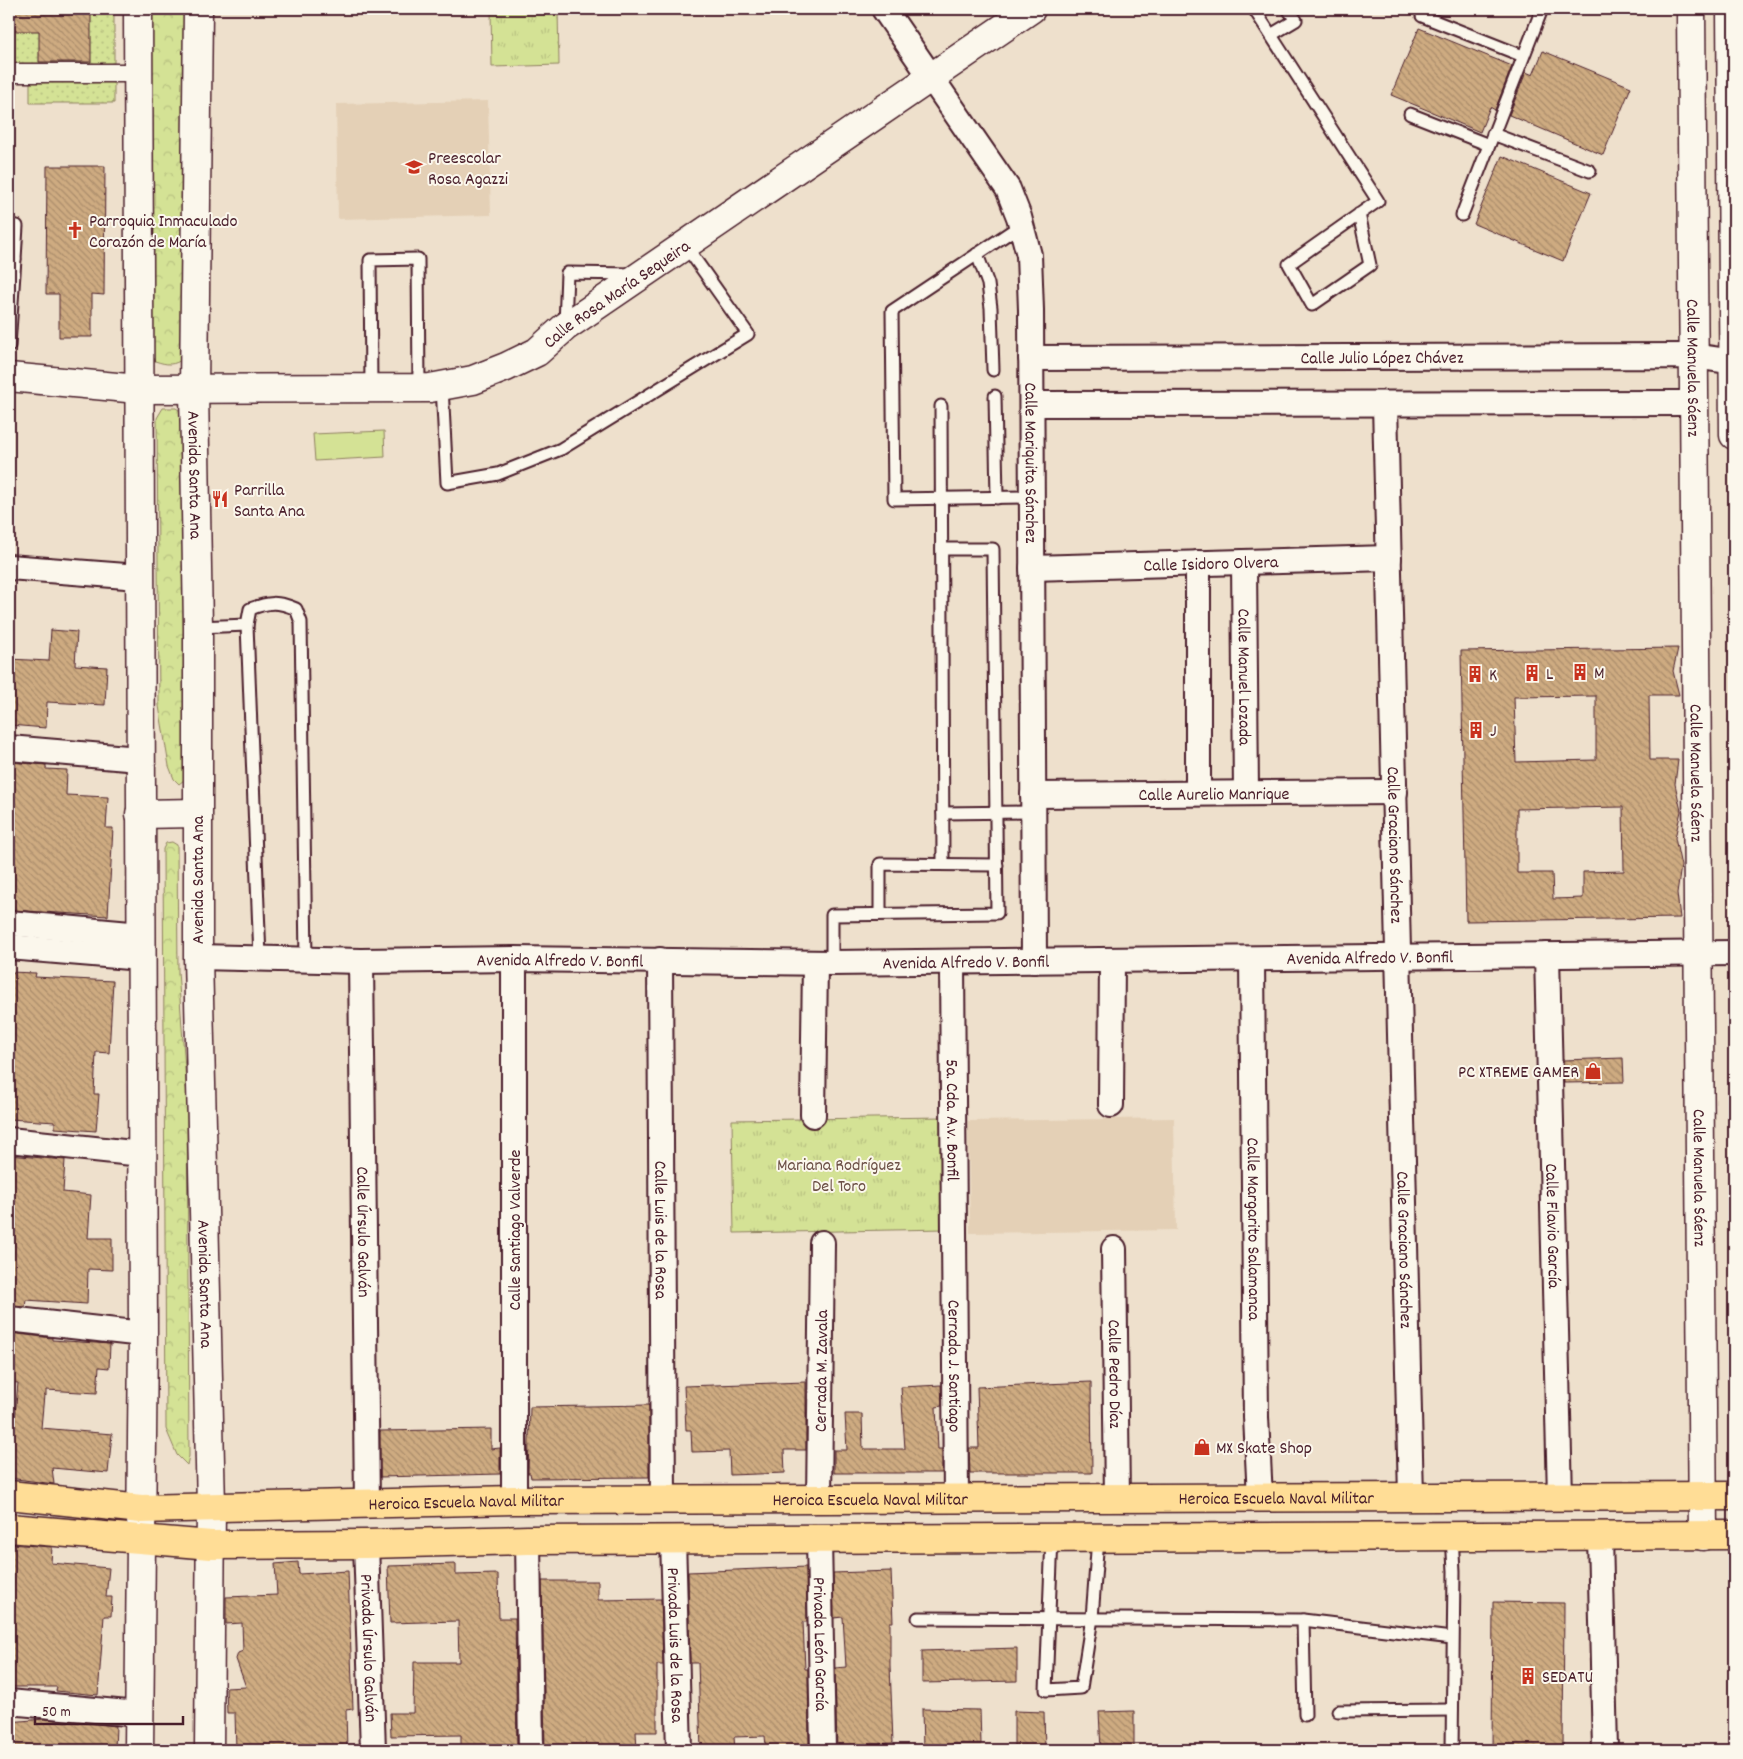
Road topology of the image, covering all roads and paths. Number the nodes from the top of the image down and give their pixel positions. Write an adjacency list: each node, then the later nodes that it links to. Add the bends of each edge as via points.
1 (138, 9): 14 (main road)
2 (198, 9): 37 (main road, Avenida Santa Ana)
3 (884, 9): 15 (street, Calle Mariquita Sánchez)
4 (1031, 9): 15 (main road, Calle Rosa María Sequeira)
5 (1254, 9): 11 (lane)
6 (1288, 9): 11 (lane, via 1296,20)
7 (1542, 9): 12 (lane)
8 (1691, 9): 29 (main road, Calle Manuela Sáenz)
9 (1731, 9): 31 (main road)
10 (1422, 16): 12 (lane)
11 (1271, 35): 19 (lane, via 1378,201)
12 (1524, 56): 17 (lane)
13 (9, 73): 14 (street)
14 (138, 73): 36 (main road)
15 (932, 77): 21 (street, Calle Mariquita Sánchez, via 1008,189); 23 (main road, Calle Rosa María Sequeira)
16 (1410, 114): 17 (lane)
17 (1491, 139): 18 (lane); 20 (lane)
18 (1590, 171)
19 (1359, 214): 19 (lane, via 1370,265 1312,305 1289,264)
20 (1462, 215)
21 (1021, 224): 24 (lane); 30 (street, Calle Mariquita Sánchez, via 1029,255)
22 (9, 226): 25 (lane, via 17,226)
23 (685, 245): 26 (main road, Calle Rosa María Sequeira); 34 (lane, via 748,334 569,445 498,474 447,483)
24 (977, 254): 32 (lane, via 988,284 992,308); 45 (lane, via 892,310 894,499)
25 (12, 259): 28 (lane)
26 (642, 275): 27 (main road, Calle Rosa María Sequeira); 27 (lane, via 567,273)
27 (565, 327): 34 (main road, Calle Rosa María Sequeira, via 537,352 506,367 473,380)
28 (9, 343)
29 (1694, 356): 30 (street, Calle Julio López Chávez); 31 (street, Calle Julio López Chávez); 39 (main road, Calle Manuela Sáenz)
30 (1031, 358): 40 (street, Calle Mariquita Sánchez)
31 (1734, 362): 43 (main road)
32 (993, 370)
33 (9, 377): 36 (main road, Calle Rosa María Sequeira)
34 (430, 387): 35 (main road, Calle Rosa María Sequeira); 35 (lane, via 418,259 370,260)
35 (371, 389): 37 (main road, Calle Rosa María Sequeira)
36 (138, 390): 37 (main road, Calle Rosa María Sequeira); 53 (main road)
37 (194, 390): 55 (main road, Avenida Santa Ana)
38 (994, 396): 46 (lane)
39 (1694, 403): 41 (street); 73 (main road, Calle Manuela Sáenz)
40 (1032, 404): 41 (street); 44 (street, Calle Mariquita Sánchez)
41 (1386, 404): 48 (street, Calle Graciano Sánchez)
42 (941, 406): 45 (lane)
43 (1734, 435)
44 (1032, 497): 46 (lane); 52 (street, Calle Mariquita Sánchez)
45 (942, 498): 46 (lane); 47 (lane)
46 (997, 498)
47 (942, 550): 62 (lane, via 993,549); 65 (lane)
48 (1389, 558): 49 (street, Calle Isidoro Olvera); 58 (street, Calle Graciano Sánchez)
49 (1244, 562): 50 (street, Calle Isidoro Olvera); 60 (street, Calle Manuel Lozada)
50 (1198, 563): 52 (street, Calle Isidoro Olvera); 59 (street)
51 (9, 567): 53 (street)
52 (1032, 568): 61 (street, Calle Mariquita Sánchez)
53 (139, 577): 57 (main road)
54 (247, 625): 55 (lane); 77 (lane); 78 (lane, via 250,610 264,604 282,603 296,609 301,622)
55 (198, 627): 63 (main road, Avenida Santa Ana)
56 (9, 748): 57 (street)
57 (140, 759): 64 (main road)
58 (1394, 792): 60 (street, Calle Aurelio Manrique); 76 (street, Calle Graciano Sánchez)
59 (1198, 793): 60 (street, Calle Aurelio Manrique); 61 (street, Calle Aurelio Manrique)
60 (1246, 793)
61 (1033, 803): 62 (lane); 84 (street, Calle Mariquita Sánchez)
62 (996, 812): 65 (lane); 67 (lane)
63 (197, 813): 64 (main road); 75 (main road, Avenida Santa Ana)
64 (140, 814): 71 (main road)
65 (943, 814): 66 (lane)
66 (944, 864): 67 (lane); 68 (lane, via 880,864)
67 (997, 865): 68 (lane, via 997,913)
68 (880, 914): 86 (lane, via 832,915)
69 (9, 924): 71 (street)
70 (9, 947): 71 (street)
71 (141, 947): 90 (main road)
72 (1734, 953): 73 (street, Avenida Alfredo V. Bonfil)
73 (1698, 954): 74 (street, Avenida Alfredo V. Bonfil); 97 (main road, Calle Manuela Sáenz)
74 (1547, 955): 76 (street, Avenida Alfredo V. Bonfil); 100 (street, Calle Flavio García)
75 (198, 957): 77 (street, Avenida Alfredo V. Bonfil); 108 (main road, Avenida Santa Ana)
76 (1398, 957): 79 (street, Avenida Alfredo V. Bonfil); 99 (street, Calle Graciano Sánchez)
77 (260, 958): 78 (street, Avenida Alfredo V. Bonfil)
78 (306, 959): 80 (street, Avenida Alfredo V. Bonfil)
79 (1252, 959): 83 (street, Avenida Alfredo V. Bonfil); 102 (street, Calle Margarito Salamanca, via 1256,1417)
80 (361, 960): 81 (street, Avenida Alfredo V. Bonfil); 107 (street, Calle Úrsulo Galván)
81 (514, 960): 82 (street, Avenida Alfredo V. Bonfil); 104 (street, Calle Santiago Valverde)
82 (660, 960): 86 (street, Avenida Alfredo V. Bonfil); 105 (street, Calle Luis de la Rosa)
83 (1112, 960): 84 (street, Avenida Alfredo V. Bonfil); 87 (street)
84 (1034, 961): 85 (street, Avenida Alfredo V. Bonfil)
85 (952, 962): 86 (street, Avenida Alfredo V. Bonfil); 91 (street, 5a. Cda. A.v. Bonfil)
86 (823, 963): 88 (street)
87 (1111, 1105)
88 (813, 1115)
89 (9, 1140): 90 (street)
90 (142, 1154): 95 (main road)
91 (954, 1232): 103 (street, Cerrada J. Santiago)
92 (822, 1243): 106 (street, Cerrada M. Zavala)
93 (1114, 1249): 101 (street, Calle Pedro Díaz)
94 (9, 1319): 95 (street)
95 (143, 1334): 109 (main road)
96 (9, 1495): 109 (main road, Heroica Escuela Naval Militar)
97 (1702, 1496): 98 (main road, Heroica Escuela Naval Militar); 100 (main road, Heroica Escuela Naval Militar); 114 (main road, Calle Manuela Sáenz)
98 (1734, 1496)
99 (1411, 1497): 100 (main road, Heroica Escuela Naval Militar); 102 (main road, Heroica Escuela Naval Militar)
100 (1560, 1497)
101 (1118, 1498): 102 (main road, Heroica Escuela Naval Militar); 103 (main road, Heroica Escuela Naval Militar)
102 (1260, 1498)
103 (956, 1499): 106 (main road, Heroica Escuela Naval Militar)
104 (514, 1500): 105 (main road, Heroica Escuela Naval Militar); 107 (main road, Heroica Escuela Naval Militar)
105 (663, 1500): 106 (main road, Heroica Escuela Naval Militar)
106 (819, 1500)
107 (367, 1504): 108 (main road, Heroica Escuela Naval Militar)
108 (211, 1506): 109 (main road, Heroica Escuela Naval Militar); 122 (main road, Avenida Santa Ana)
109 (141, 1508): 117 (main road)
110 (9, 1528): 117 (main road)
111 (1734, 1535): 114 (main road)
112 (1452, 1536): 113 (main road); 116 (main road); 127 (lane)
113 (1600, 1536): 114 (main road); 140 (street)
114 (1703, 1536)
115 (1052, 1537): 116 (main road); 119 (main road); 125 (lane)
116 (1098, 1538): 124 (lane)
117 (141, 1539): 122 (main road); 131 (main road)
118 (673, 1539): 119 (main road); 120 (main road); 137 (street, Privada Luis de la Rosa)
119 (819, 1539): 138 (street, Privada León García)
120 (528, 1540): 121 (main road); 136 (street)
121 (366, 1544): 122 (main road); 135 (street, Privada Úrsulo Galván)
122 (211, 1545): 134 (main road, Avenida Santa Ana)
123 (918, 1618): 125 (lane)
124 (1092, 1618): 125 (lane); 125 (lane, via 1081,1688 1046,1690); 126 (lane)
125 (1048, 1620)
126 (1303, 1620): 127 (lane); 132 (lane)
127 (1452, 1638): 129 (lane)
128 (9, 1702): 131 (street)
129 (1452, 1710): 130 (lane); 139 (lane)
130 (1338, 1711)
131 (138, 1714): 133 (main road)
132 (1305, 1715)
133 (139, 1750)
134 (209, 1750)
135 (373, 1750)
136 (531, 1750)
137 (679, 1750)
138 (823, 1750)
139 (1452, 1750)
140 (1605, 1750)

